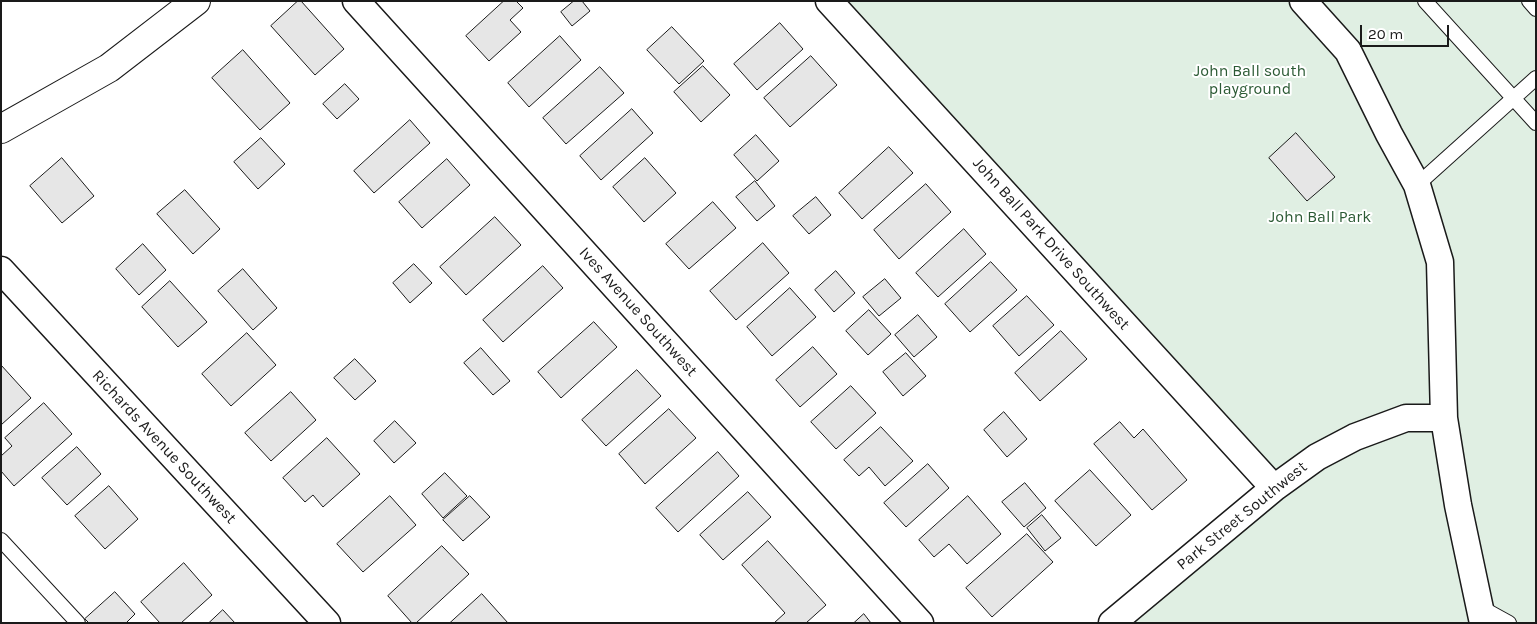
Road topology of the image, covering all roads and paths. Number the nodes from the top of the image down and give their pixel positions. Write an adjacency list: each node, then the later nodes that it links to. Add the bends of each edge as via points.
1 (196, 1): 11 (street, via 109,68)
2 (356, 1): 20 (street, Ives Avenue Southwest)
3 (829, 1): 15 (street, John Ball Park Drive Southwest)
4 (1303, 1): 12 (street, via 1348,51)
5 (1425, 1): 9 (lane)
6 (1529, 1): 7 (lane)
7 (1536, 9)
8 (1536, 78): 9 (lane)
9 (1513, 98): 10 (lane); 12 (lane)
10 (1536, 123)
11 (1, 129)
12 (1417, 185): 14 (street, via 1440,262)
13 (1, 270): 19 (street, Richards Avenue Southwest)
14 (1444, 418): 15 (street, Park Street Southwest, via 1406,418 1355,437 1317,457); 17 (street)
15 (1274, 488): 21 (street, Park Street Southwest)
16 (1, 540): 18 (lane)
17 (1481, 615): 22 (lane)
18 (78, 623)
19 (327, 623)
20 (920, 623)
21 (1112, 623)
22 (1509, 623)

